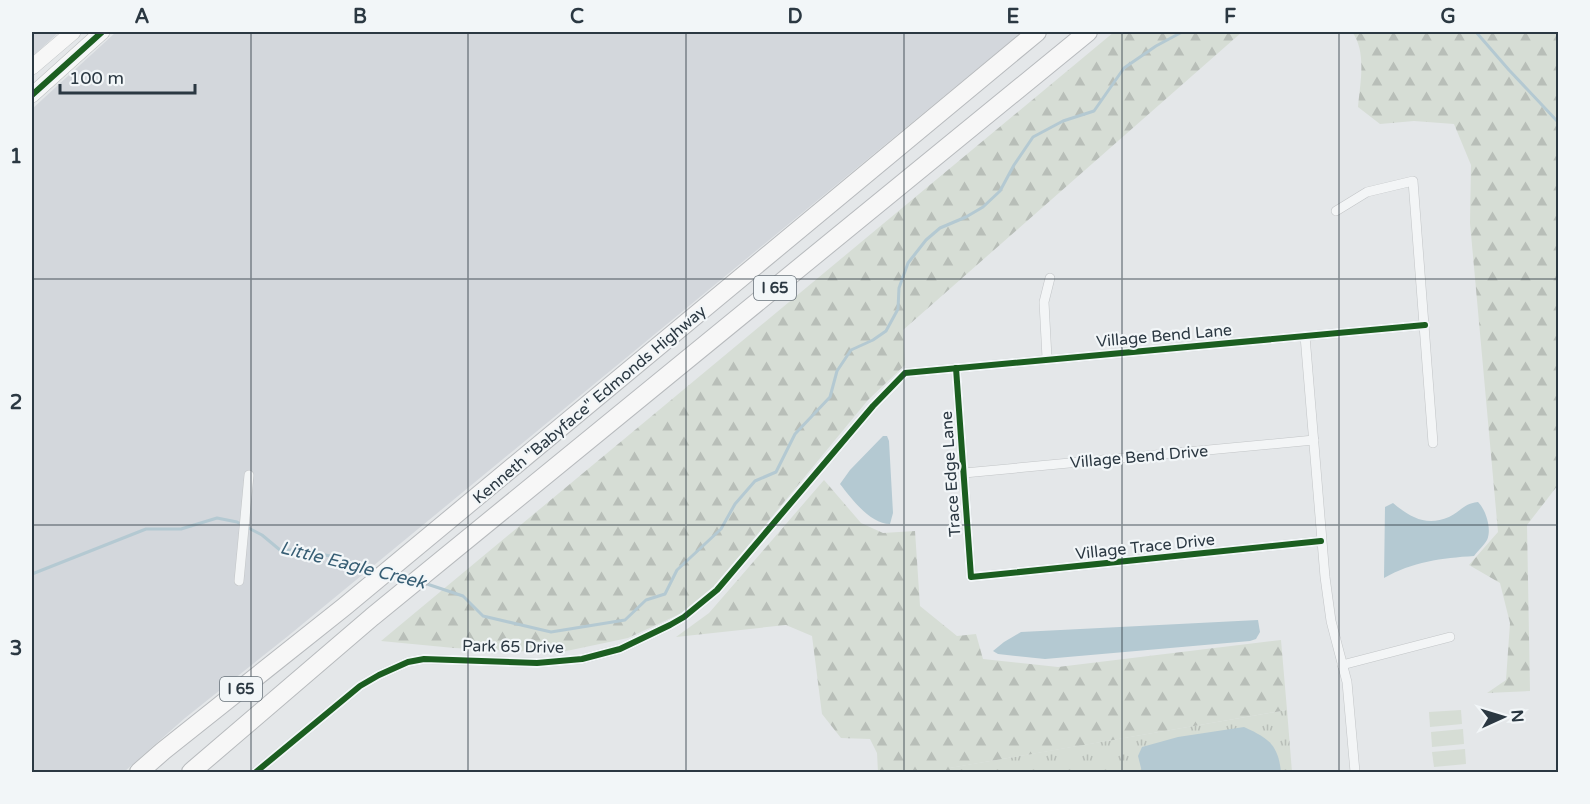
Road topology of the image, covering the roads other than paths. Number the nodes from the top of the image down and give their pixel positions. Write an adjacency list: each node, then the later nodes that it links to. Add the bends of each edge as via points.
1 (73, 32): 5 (main road)
2 (102, 32): 6 (main road)
3 (1037, 32): 23 (highway, Kenneth "Babyface" Edmonds Highway / I 65, via 344,608)
4 (1088, 32): 24 (highway, Kenneth "Babyface" Edmonds Highway / I 65, via 372,617)
5 (32, 67)
6 (32, 95)
7 (1336, 211): 9 (street, via 1367,192 1413,181)
8 (1050, 278): 11 (street, via 1044,302)
9 (1425, 325): 10 (street, Village Bend Lane); 15 (street)
10 (1305, 336): 11 (street, Village Bend Lane); 14 (street)
11 (1047, 358): 12 (street, Village Bend Lane)
12 (956, 368): 13 (street, Village Bend Lane); 16 (street, Trace Edge Lane)
13 (905, 373): 25 (street, Park 65 Drive, via 717,590 684,617 620,649 582,659 537,663 433,658 408,662 360,686)
14 (1314, 440): 16 (street, Village Bend Drive); 18 (street)
15 (1433, 443)
16 (964, 473): 19 (street, Trace Edge Lane)
17 (249, 475): 20 (street)
18 (1321, 541): 19 (street, Village Trace Drive); 22 (street, via 1331,621)
19 (971, 577)
20 (239, 581)
21 (1450, 637): 22 (street)
22 (1342, 665): 26 (street, via 1347,681)
23 (139, 772)
24 (191, 772)
25 (256, 772)
26 (1355, 772)

